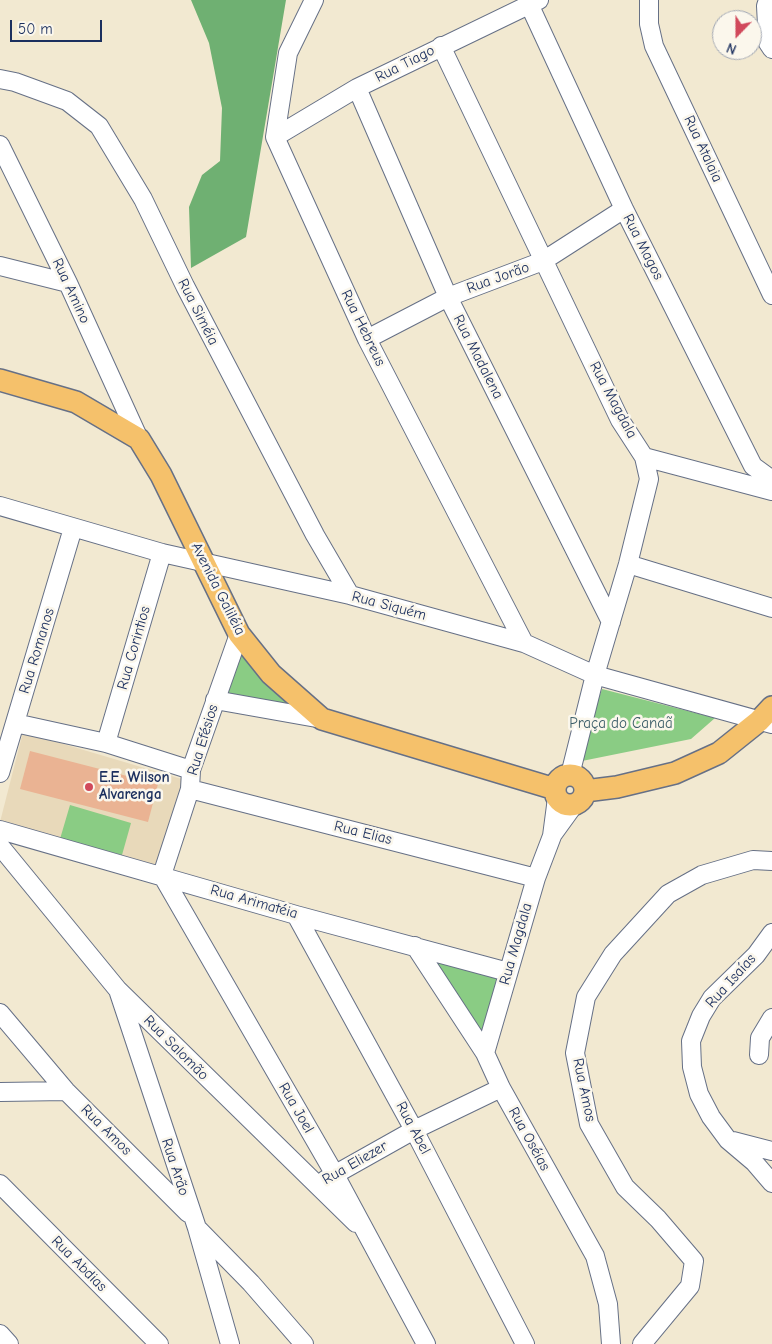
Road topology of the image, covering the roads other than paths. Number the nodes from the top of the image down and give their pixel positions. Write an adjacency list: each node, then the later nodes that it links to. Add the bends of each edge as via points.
1 (314, 0): 9 (street, via 288,53)
2 (649, 0): 16 (street, Rua Atalaia, via 649,24 654,46)
3 (534, 2): 5 (street, Rua Tiago); 12 (street, Rua Magos)
4 (769, 5): 6 (street, via 768,42)
5 (441, 46): 8 (street, Rua Tiago); 13 (street, Rua Magdala)
6 (772, 49)
7 (0, 79): 29 (street, Rua Siméia, via 67,102 99,126 143,199 306,518)
8 (357, 88): 9 (street, Rua Tiago); 17 (street, Rua Madalena)
9 (275, 137): 18 (street, Rua Hebreus)
10 (0, 145): 11 (street, Rua Amino)
11 (6, 168): 15 (street, Rua Amino)
12 (624, 209): 13 (street, Rua Jorão); 22 (street, Rua Magos, via 753,466)
13 (543, 261): 17 (street, Rua Jorão); 21 (street, Rua Magdala, via 620,420)
14 (0, 266): 15 (street)
15 (68, 283): 20 (street, Rua Amino)
16 (772, 295)
17 (448, 297): 18 (street, Rua Jorão); 31 (street, Rua Madalena)
18 (367, 339): 33 (street, Rua Hebreus)
19 (0, 380): 20 (main road, Avenida Galiléia, via 76,402)
20 (139, 439): 27 (main road, Avenida Galiléia, via 162,475)
21 (644, 457): 23 (street); 28 (street, Rua Magdala, via 649,479)
22 (772, 480)
23 (772, 491)
24 (0, 506): 25 (street, Rua Siquém)
25 (73, 528): 26 (street, Rua Siquém); 38 (street, Rua Romanos)
26 (162, 553): 27 (street, Rua Siquém); 39 (street, Rua Corintios)
27 (205, 564): 29 (street, Rua Siquém); 32 (main road, Avenida Galiléia)
28 (628, 564): 30 (street); 31 (street, Rua Magdala)
29 (350, 595): 33 (street, Rua Siquém)
30 (772, 608)
31 (611, 622): 34 (street, Rua Magdala)
32 (239, 634): 35 (street, Rua Efésios); 37 (main road, Avenida Galiléia, via 271,674)
33 (524, 644): 34 (street, Rua Siquém)
34 (595, 675): 36 (street, Rua Siquém); 43 (street, Rua Magdala)
35 (215, 700): 37 (street); 40 (street, Rua Efésios)
36 (768, 717): 43 (main road, Avenida Galiléia, via 719,753 675,772 617,787)
37 (322, 719): 43 (main road, Avenida Galiléia)
38 (15, 723): 39 (street); 41 (street, Rua Romanos)
39 (106, 743): 40 (street)
40 (191, 770): 42 (street, Rua Efésios)
41 (0, 773)
42 (190, 788): 47 (street, Rua Efésios); 48 (street, Rua Elias)
43 (568, 792): 48 (street, Rua Magdala)
44 (0, 830): 47 (street, Rua Arimatéia)
45 (0, 846): 54 (street, Rua Salomão)
46 (772, 861): 79 (street, Rua Amos, via 753,860 702,875 668,894 613,954 586,997 575,1053 589,1124 625,1187 694,1261 690,1286)
47 (162, 875): 49 (street, Rua Arimatéia); 65 (street, Rua Joel)
48 (536, 878): 53 (street, Rua Magdala)
49 (296, 915): 51 (street, Rua Arimatéia); 62 (street, Rua Abel)
50 (772, 933): 52 (street, Rua Isaías)
51 (415, 946): 53 (street, Rua Arimatéia); 57 (street, Rua Oséias)
52 (764, 952): 63 (street, Rua Isaías, via 712,998 690,1041 699,1094)
53 (508, 972): 57 (street, Rua Magdala)
54 (118, 990): 68 (street, Rua Salomão); 69 (street, Rua Arão)
55 (0, 1013): 60 (street, Rua Amos)
56 (772, 1018): 58 (street, via 760,1038)
57 (484, 1054): 59 (street, Rua Oséias)
58 (759, 1055)
59 (501, 1088): 62 (street, Rua Eliezer); 78 (street, Rua Oséias, via 595,1256 608,1304)
60 (66, 1091): 61 (street); 69 (street, Rua Amos)
61 (0, 1092)
62 (414, 1130): 65 (street, Rua Eliezer); 77 (street, Rua Abel)
63 (728, 1140): 64 (street); 66 (street, Rua Isaías)
64 (772, 1151)
65 (334, 1173): 68 (street, Rua Eliezer); 70 (street, Rua Joel)
66 (772, 1183)
67 (0, 1184): 73 (street, Rua Abdias)
68 (316, 1186): 70 (street, Rua Salomão)
69 (194, 1222): 74 (street, Rua Arão); 75 (street, Rua Amos)
70 (369, 1236): 76 (street, Rua Joel)
71 (0, 1334): 72 (street)
72 (9, 1344)
73 (159, 1344)
74 (230, 1344)
75 (304, 1344)
76 (426, 1344)
77 (525, 1344)
78 (611, 1344)
79 (642, 1344)

